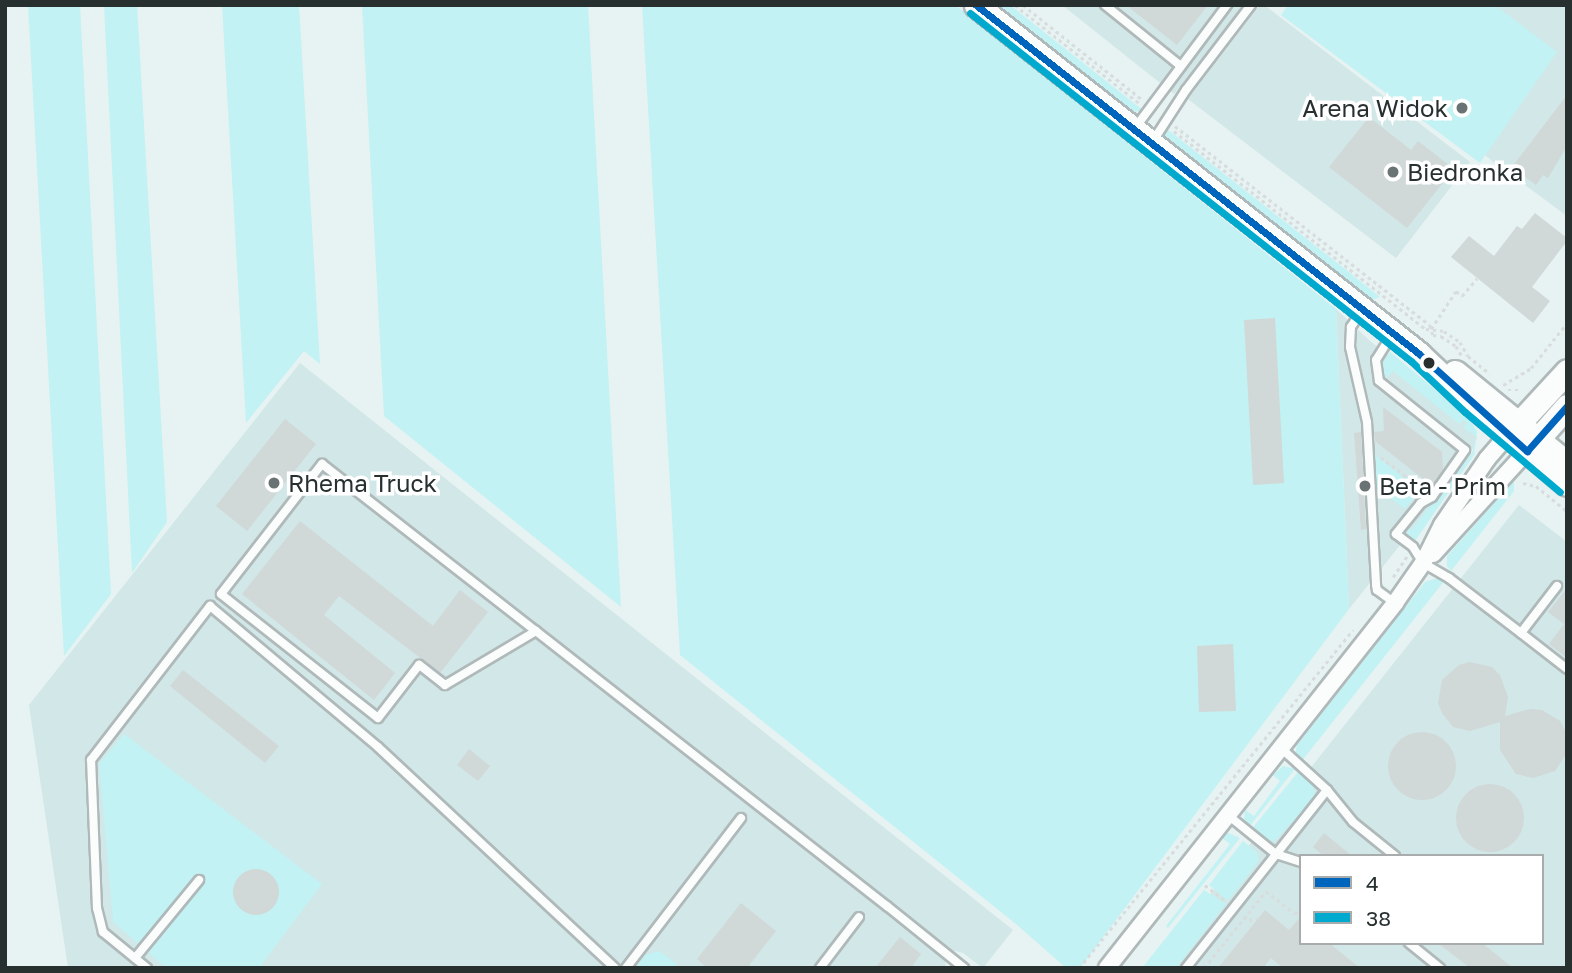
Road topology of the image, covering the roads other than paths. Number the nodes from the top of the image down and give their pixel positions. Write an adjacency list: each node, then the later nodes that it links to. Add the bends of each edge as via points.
1 (976, 5): 6 (street)
2 (1105, 5): 5 (lane)
3 (1227, 5): 5 (lane)
4 (1251, 5): 6 (lane, via 1165,121)
5 (1181, 66): 6 (lane, via 1149,108)
6 (1142, 137): 7 (street)
7 (1363, 310): 8 (street); 17 (lane, via 1351,327 1350,347 1367,422 1375,576 1377,590)
8 (1394, 334): 11 (street); 15 (lane, via 1376,360 1379,381 1465,450 1432,497 1421,503 1396,534 1413,547)
9 (1567, 371): 11 (street)
10 (1567, 406): 12 (street)
11 (1521, 414): 12 (street); 15 (street, via 1442,525)
12 (1532, 445): 13 (street); 14 (street); 15 (street)
13 (1567, 463)
14 (1567, 484)
15 (1423, 563): 17 (street); 19 (lane)
16 (1557, 586): 19 (lane)
17 (1395, 603): 21 (street)
18 (536, 631): 18 (lane, via 322,464 221,594 378,718 419,665 444,685); 36 (lane)
19 (1521, 633): 20 (lane)
20 (1567, 669)
21 (1282, 750): 22 (lane); 23 (street)
22 (1327, 790): 25 (lane); 26 (lane, via 1353,822)
23 (1229, 816): 25 (lane); 37 (street)
24 (741, 818): 34 (lane)
25 (1276, 854): 27 (lane); 38 (lane)
26 (1393, 854)
27 (1299, 861)
28 (199, 880): 31 (lane)
29 (859, 917): 35 (lane)
30 (1411, 945): 39 (lane)
31 (135, 958): 32 (lane); 33 (lane, via 103,932 97,908 91,760 210,606 378,747)
32 (147, 968)
33 (615, 968)
34 (626, 968)
35 (820, 968)
36 (964, 968)
37 (1107, 968)
38 (1186, 968)
39 (1440, 968)

